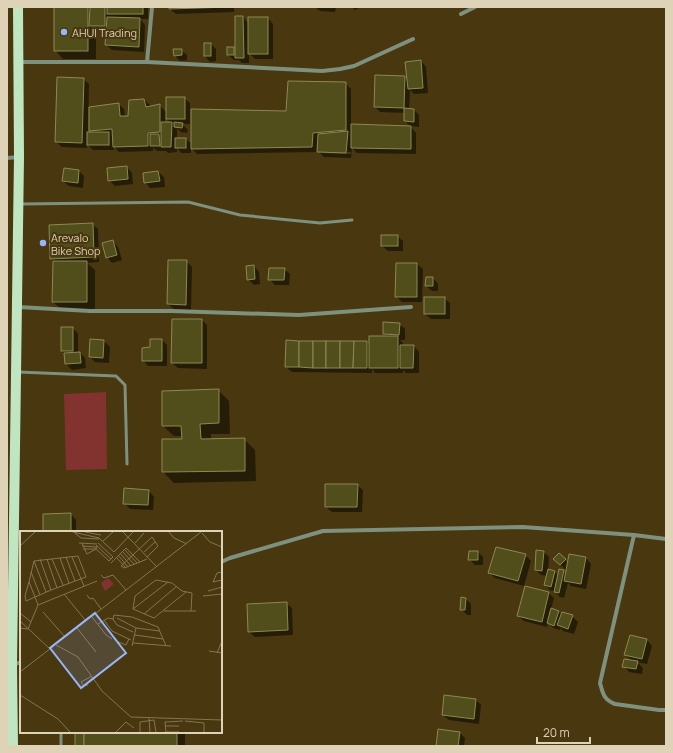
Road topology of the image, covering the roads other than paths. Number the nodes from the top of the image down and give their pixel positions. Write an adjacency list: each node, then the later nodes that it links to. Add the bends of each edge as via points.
1 (18, 7): 6 (main road)
2 (152, 7): 7 (street)
3 (475, 7): 4 (street)
4 (462, 14)
5 (413, 39): 7 (street, via 354,66 322,71)
6 (19, 62): 7 (street); 8 (main road)
7 (148, 62)
8 (19, 157): 9 (street); 10 (main road)
9 (7, 158)
10 (19, 204): 11 (lane, via 188,202 240,215 320,223); 12 (main road)
11 (352, 220)
12 (17, 307): 13 (street, via 299,315); 14 (main road)
13 (411, 307)
14 (16, 372): 15 (lane, via 116,376 125,385); 16 (main road)
15 (127, 464)
16 (11, 504): 20 (main road)
17 (634, 535): 18 (street); 19 (street, via 523,527 323,531); 21 (street, via 600,683 609,702)
18 (666, 539)
19 (222, 562)
20 (17, 663): 23 (main road)
21 (666, 710)
22 (61, 733): 24 (lane)
23 (13, 746)
24 (61, 746)

